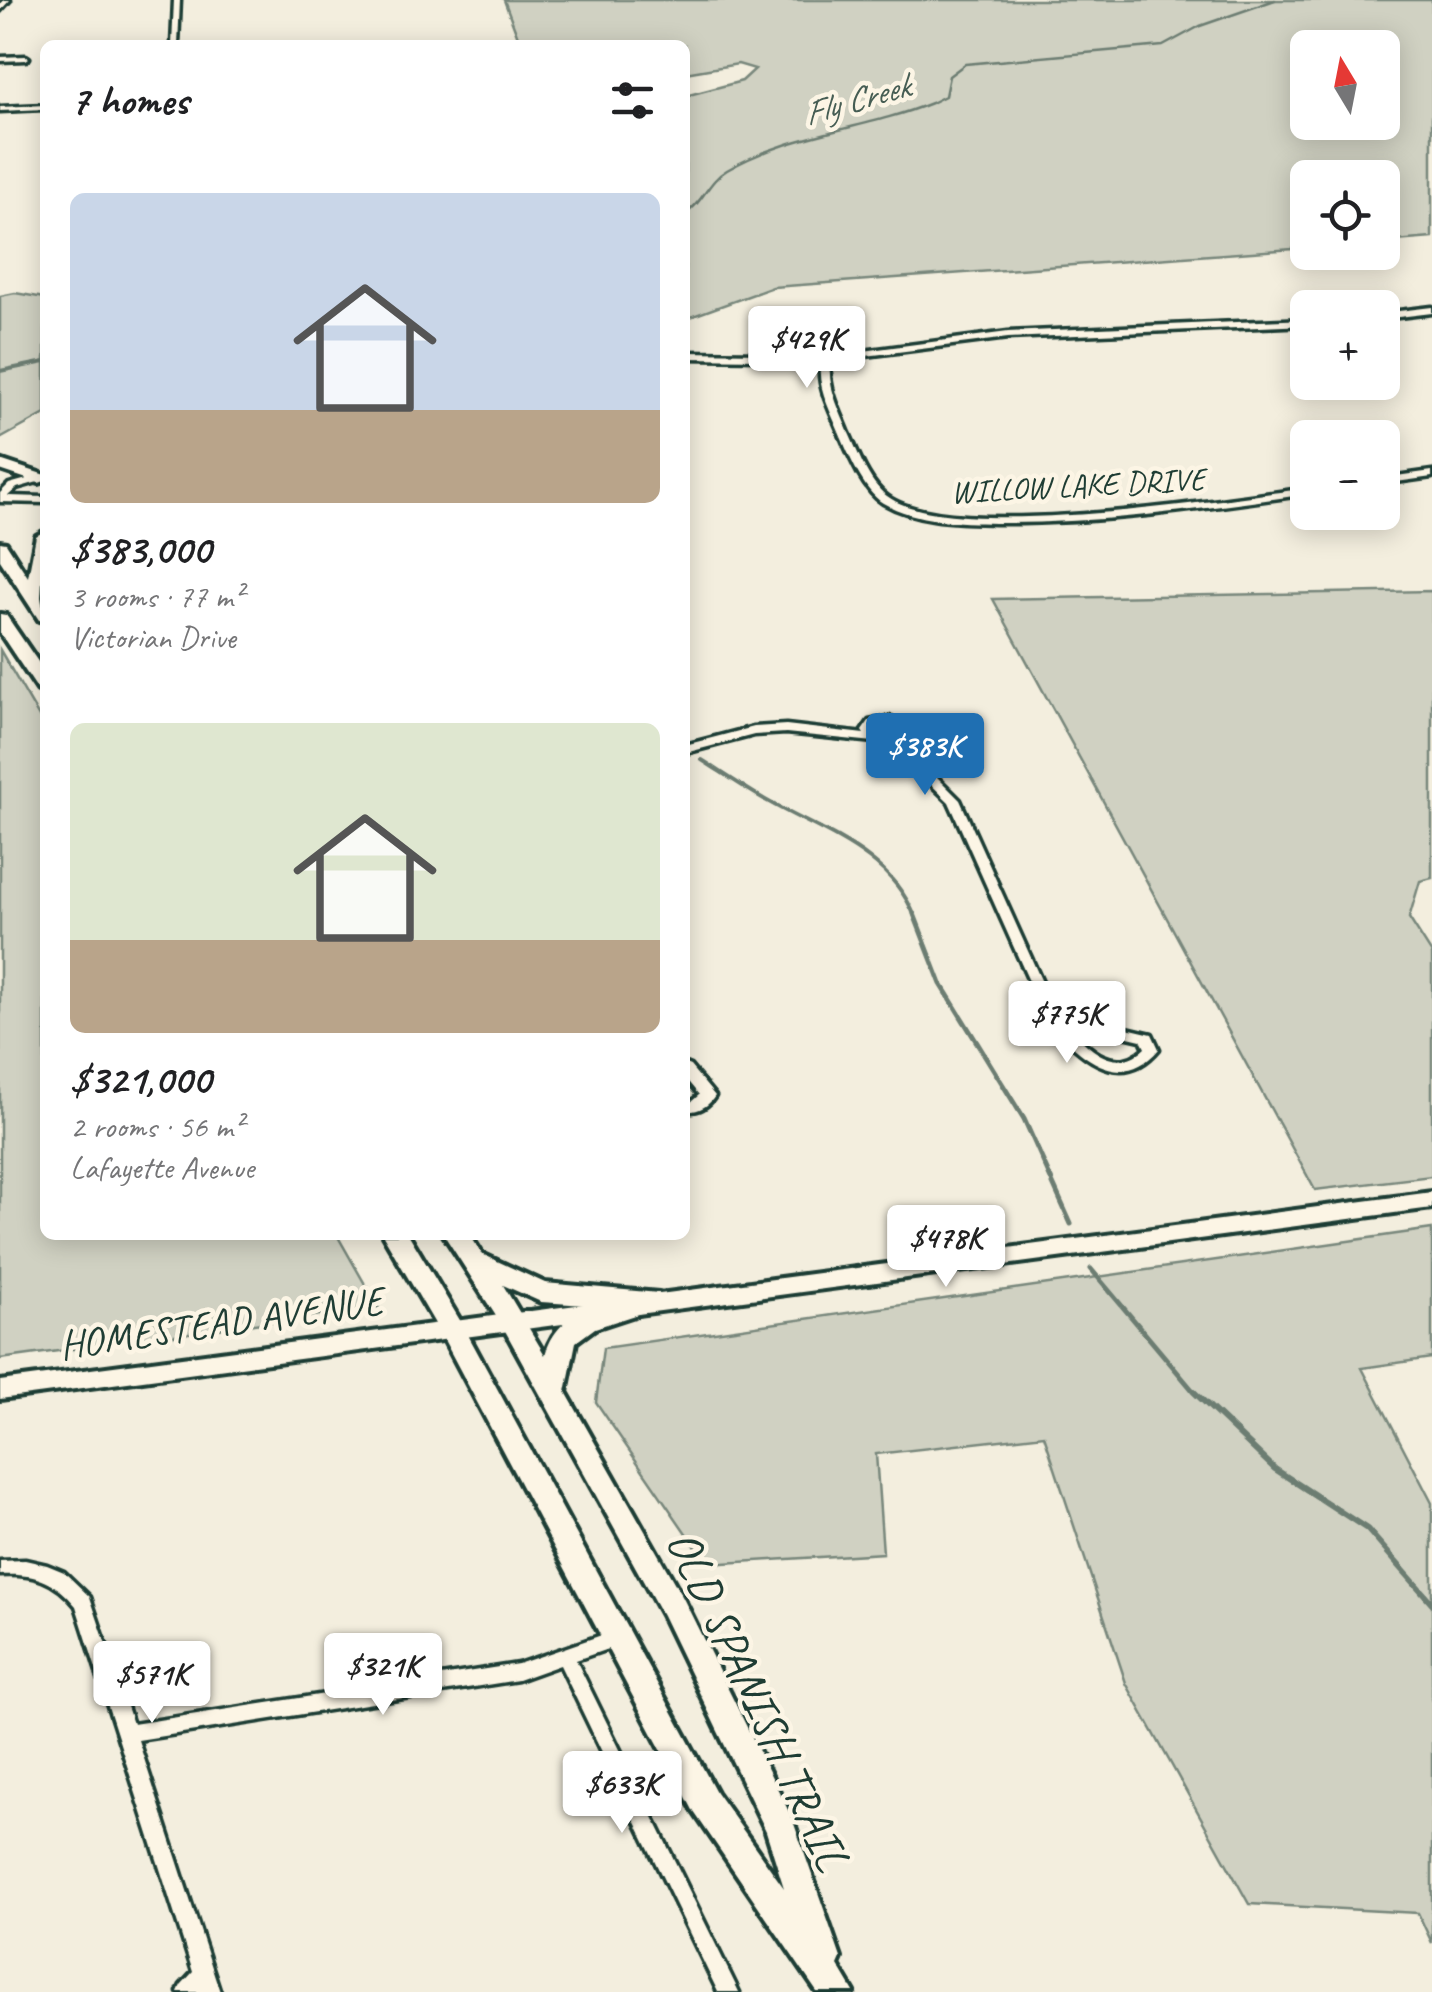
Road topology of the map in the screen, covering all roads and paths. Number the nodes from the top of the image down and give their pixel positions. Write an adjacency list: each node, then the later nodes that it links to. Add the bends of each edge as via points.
1 (7, 0): 3 (street)
2 (177, 0): 4 (street)
3 (0, 9)
4 (176, 40)
5 (26, 58): 6 (street)
6 (0, 60)
7 (40, 107): 8 (street)
8 (0, 109)
9 (1432, 310): 10 (street)
10 (1400, 314)
11 (1290, 323): 13 (street, via 952,342 862,352)
12 (690, 354): 13 (street)
13 (825, 365): 19 (street, WILLOW LAKE DRIVE, via 825,384 871,483 888,503 912,513 1050,517)
14 (0, 465): 16 (main road)
15 (1432, 474): 17 (street)
16 (40, 477)
17 (1400, 478)
18 (40, 479): 20 (street, via 13,486)
19 (1290, 494)
20 (0, 499): 21 (street)
21 (40, 500)
22 (0, 547): 24 (main road)
23 (40, 559): 24 (main road)
24 (32, 596): 25 (main road)
25 (40, 608)
26 (0, 620): 27 (main road)
27 (40, 679)
28 (690, 748): 29 (street, via 754,731 877,739 938,780 954,800)
29 (1050, 1014): 29 (street, via 1073,1043 1106,1063 1126,1066 1152,1050 1147,1037 1130,1030)
30 (690, 1074): 31 (street, via 708,1096)
31 (690, 1106)
32 (1432, 1200): 35 (main road, HOMESTEAD AVENUE)
33 (399, 1240): 37 (main road, OLD SPANISH TRAIL)
34 (465, 1247): 35 (main road, via 541,1292); 36 (main road, OLD SPANISH TRAIL)
35 (650, 1300): 36 (main road, HOMESTEAD AVENUE); 39 (main road, via 575,1325 556,1348)
36 (512, 1320): 37 (main road, HOMESTEAD AVENUE); 39 (main road, OLD SPANISH TRAIL)
37 (452, 1329): 38 (main road, HOMESTEAD AVENUE); 41 (main road, OLD SPANISH TRAIL)
38 (0, 1390)
39 (553, 1392): 45 (main road, OLD SPANISH TRAIL, via 674,1607 780,1829)
40 (0, 1568): 43 (street, via 31,1567 71,1586 92,1623)
41 (620, 1636): 42 (street); 45 (main road, OLD SPANISH TRAIL, via 705,1802)
42 (566, 1656): 43 (street, via 518,1672); 47 (street)
43 (128, 1734): 44 (street)
44 (207, 1983): 46 (street)
45 (834, 1986)
46 (188, 1992)
47 (729, 1992)

